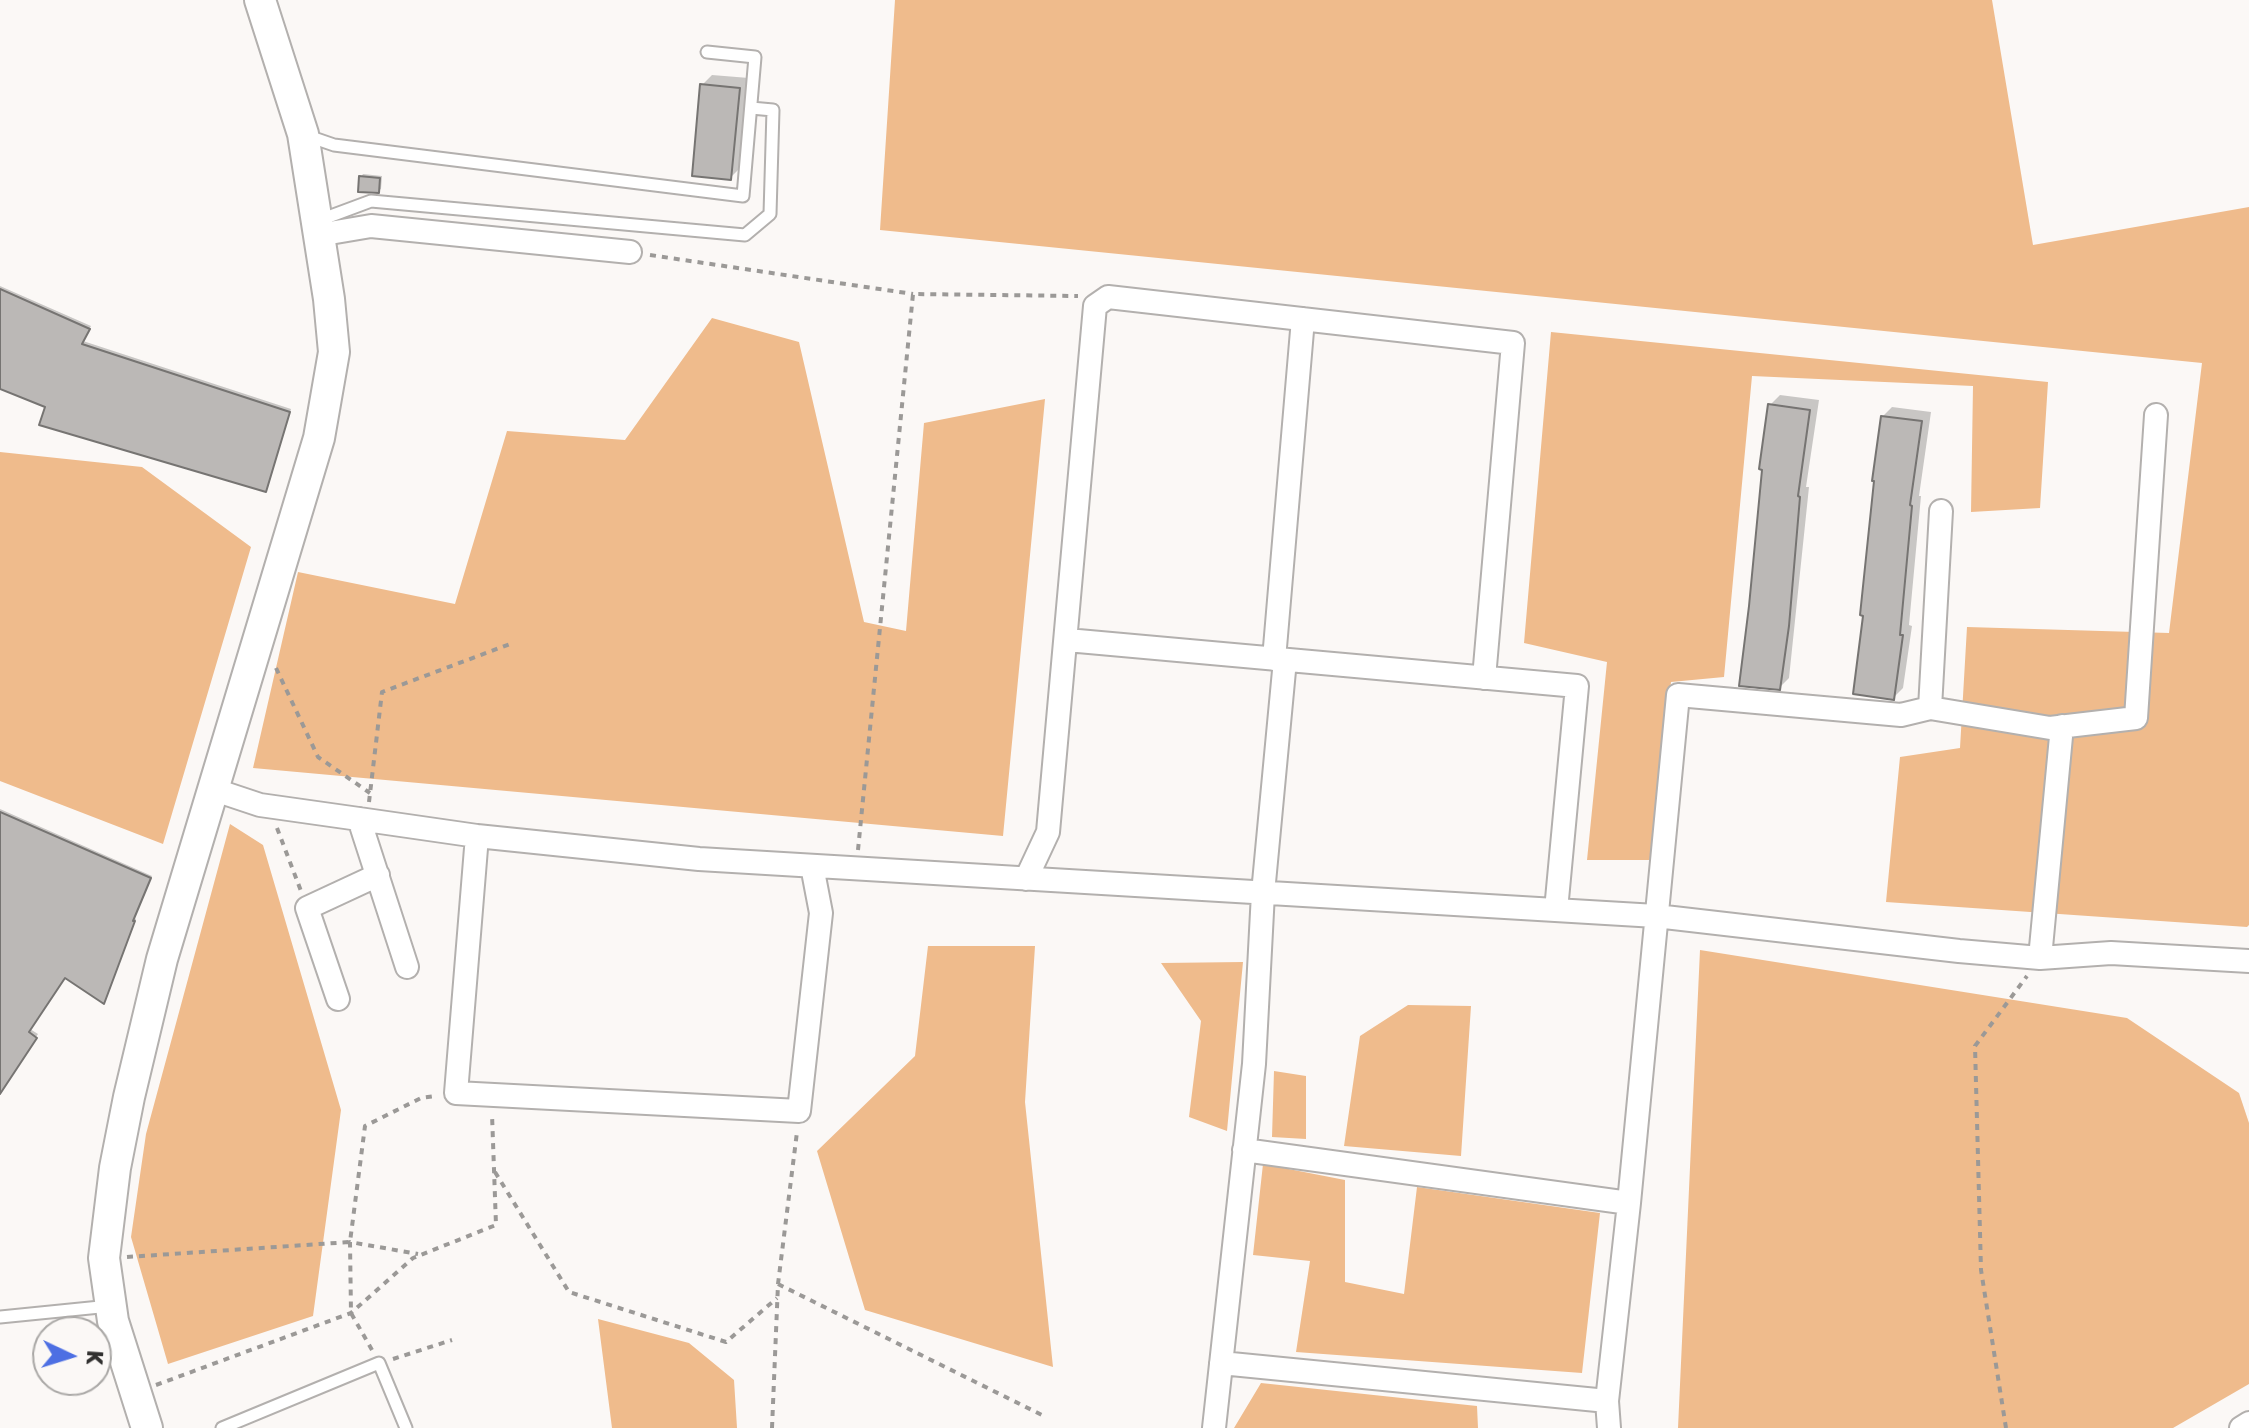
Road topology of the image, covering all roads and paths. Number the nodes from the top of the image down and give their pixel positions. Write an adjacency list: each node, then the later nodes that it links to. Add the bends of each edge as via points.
1 (260, 0): 4 (street)
2 (707, 52): 3 (lane, via 755,57)
3 (751, 108): 4 (lane, via 743,196 334,145); 5 (lane, via 773,110 770,214 745,235 371,201)
4 (303, 134): 5 (street)
5 (317, 228): 6 (street, via 371,226); 12 (street, via 334,352 319,438)
6 (630, 252): 7 (path)
7 (913, 294): 8 (path); 25 (path)
8 (1108, 297): 9 (street); 13 (street, via 1095,306)
9 (1303, 319): 15 (street); 16 (street, via 1513,343)
10 (2156, 415): 18 (street, via 2136,718)
11 (1941, 511): 17 (street)
12 (260, 633): 19 (street); 20 (path, via 318,757)
13 (1067, 640): 15 (street); 27 (street, via 1048,832)
14 (510, 644): 20 (path, via 382,692)
15 (1280, 660): 16 (street); 28 (street)
16 (1484, 678): 30 (street, via 1577,686)
17 (1930, 708): 18 (street); 31 (street, via 1901,715 1678,695)
18 (2062, 726): 32 (street)
19 (212, 789): 21 (street); 44 (street, via 162,959 129,1097)
20 (370, 793): 22 (path)
21 (270, 806): 22 (street); 29 (path)
22 (363, 820): 23 (street); 26 (street)
23 (477, 836): 24 (street); 36 (street)
24 (812, 866): 25 (street); 38 (street, via 821,913)
25 (856, 868): 27 (street)
26 (378, 875): 29 (street); 34 (street)
27 (1026, 879): 28 (street)
28 (1263, 893): 30 (street); 39 (street)
29 (307, 908): 35 (street)
30 (1556, 910): 31 (street)
31 (1656, 916): 32 (street); 41 (street)
32 (2040, 958): 33 (street, via 2111,953); 63 (path, via 1975,1046 1981,1270)
33 (2249, 961)
34 (407, 967)
35 (338, 999)
36 (456, 1093): 37 (street); 42 (path, via 421,1098 365,1126)
37 (491, 1095): 38 (street); 40 (path)
38 (799, 1111): 45 (path)
39 (1244, 1150): 41 (street); 52 (street)
40 (494, 1170): 43 (path, via 496,1225); 46 (path, via 569,1292 726,1342)
41 (1629, 1203): 54 (street)
42 (350, 1242): 43 (path); 44 (path); 48 (path)
43 (421, 1255): 48 (path)
44 (104, 1258): 47 (street)
45 (778, 1284): 46 (path); 55 (path)
46 (777, 1298): 60 (path)
47 (111, 1306): 49 (lane); 53 (street)
48 (351, 1313): 51 (path); 53 (path)
49 (0, 1317)
50 (452, 1340): 51 (path)
51 (379, 1363): 58 (lane); 59 (lane)
52 (1221, 1363): 54 (street); 61 (street)
53 (135, 1393): 57 (street)
54 (1607, 1401): 62 (street)
55 (1042, 1415)
56 (2249, 1423): 64 (street)
57 (147, 1428)
58 (222, 1428)
59 (406, 1428)
60 (772, 1428)
61 (1214, 1428)
62 (1609, 1428)
63 (2006, 1428)
64 (2241, 1428)

